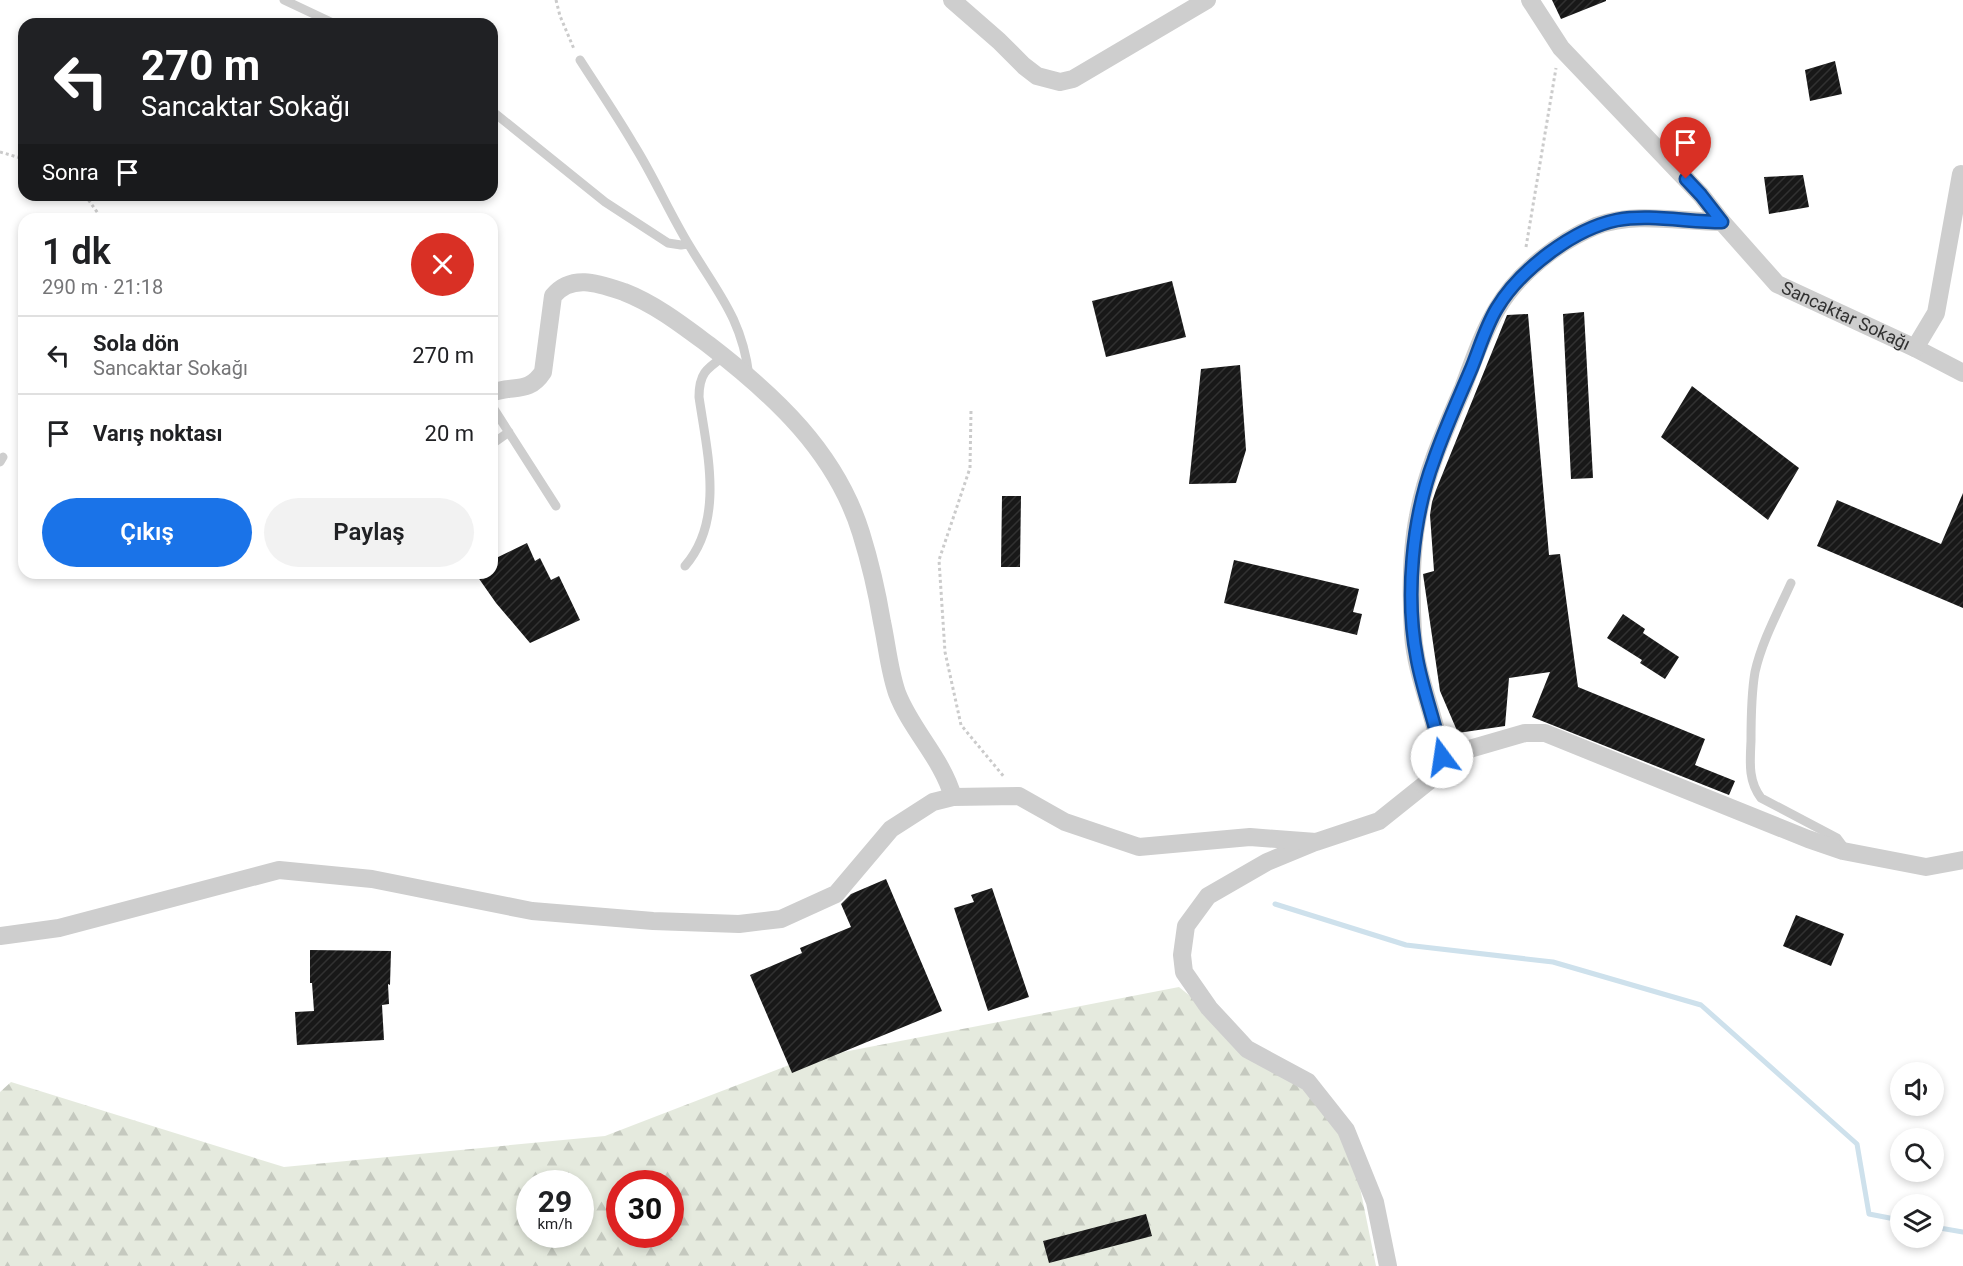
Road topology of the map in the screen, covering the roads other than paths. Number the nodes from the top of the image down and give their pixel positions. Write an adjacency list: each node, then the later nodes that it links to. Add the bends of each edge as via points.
1 (284, 0): 5 (lane)
2 (952, 0): 3 (street, via 1037,76 1060,82 1073,79)
3 (1207, 0)
4 (1530, 0): 9 (street, Sancaktar Sokağı, via 1561,48)
5 (322, 18)
6 (580, 60): 10 (lane, via 635,146)
7 (498, 116): 10 (lane, via 605,201 668,243)
8 (1961, 174): 11 (street, via 1936,313)
9 (1722, 222): 11 (street, Sancaktar Sokağı, via 1778,284); 22 (street, via 1641,218 1597,226 1556,248 1518,281 1491,319 1437,450 1417,518 1413,635)
10 (688, 244): 14 (lane, via 738,327)
11 (1915, 348): 13 (street, Sancaktar Sokağı)
12 (723, 357): 14 (street); 15 (street, via 632,295 602,284 578,282 559,288 553,296 543,372 538,380 520,389); 20 (lane, via 706,369 700,383 710,507 700,544)
13 (1963, 373)
14 (749, 376): 23 (street, via 811,440 846,496 876,586 898,693 909,720 946,777)
15 (498, 391)
16 (498, 415): 17 (lane)
17 (509, 432): 18 (lane); 19 (lane)
18 (498, 439)
19 (556, 506)
20 (686, 566)
21 (1791, 583): 25 (lane, via 1756,671 1750,775 1761,798 1837,838)
22 (1442, 757): 24 (street, via 1429,781 1379,821); 25 (street, via 1525,733 1545,733)
23 (952, 797): 24 (street, via 1019,796 1065,822 1139,847 1250,837); 27 (street, via 933,802 891,829 836,894 781,919 740,924 532,911 372,879 279,870 59,928)
24 (1316, 842): 28 (street, via 1267,862 1208,896 1186,926 1184,972 1209,1008 1246,1049 1308,1082 1346,1130 1375,1202)
25 (1843, 851): 26 (street, via 1926,867)
26 (1963, 860)
27 (0, 936)
28 (1388, 1266)

